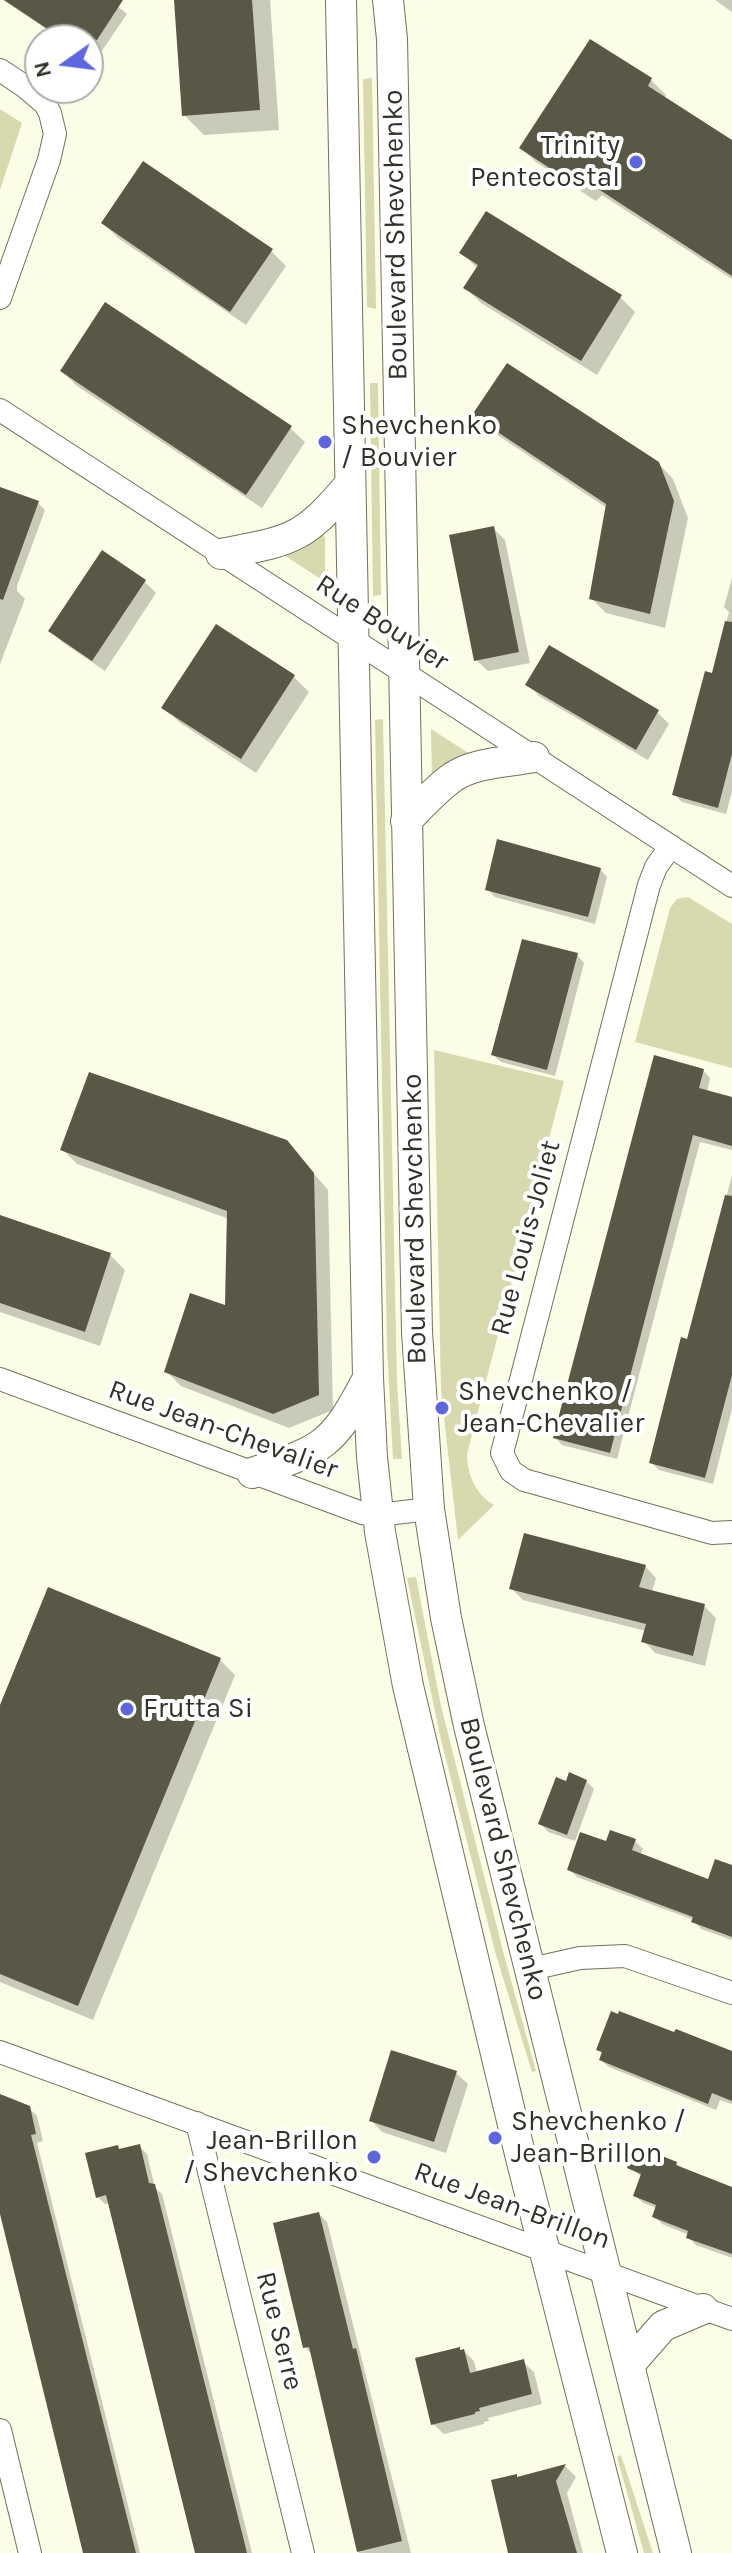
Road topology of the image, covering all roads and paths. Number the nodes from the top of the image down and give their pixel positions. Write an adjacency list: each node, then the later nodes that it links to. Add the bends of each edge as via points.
1 (341, 0): 6 (street, Boulevard Shevchenko)
2 (391, 0): 9 (street, Boulevard Shevchenko)
3 (0, 70): 4 (street, via 45,104 55,134)
4 (0, 298)
5 (0, 410): 7 (street, Rue Bouvier)
6 (350, 484): 7 (street, via 299,535); 8 (street, Boulevard Shevchenko)
7 (221, 554): 8 (street, Rue Bouvier)
8 (353, 640): 9 (street, Rue Bouvier); 14 (street, Boulevard Shevchenko)
9 (403, 671): 10 (street, Rue Bouvier); 11 (street, Boulevard Shevchenko)
10 (534, 757): 11 (street, via 462,772); 12 (street, Rue Bouvier)
11 (406, 821): 17 (street, Boulevard Shevchenko, via 417,1332)
12 (671, 846): 13 (street, Rue Bouvier); 19 (street, Rue Louis-Joliet, via 649,885 502,1453 511,1471 524,1480 712,1533)
13 (732, 886)
14 (368, 1378): 16 (street, via 347,1419 326,1442); 18 (street, Boulevard Shevchenko)
15 (0, 1379): 16 (street, Rue Jean-Chevalier)
16 (252, 1473): 18 (street, Rue Jean-Chevalier)
17 (429, 1509): 18 (street, Rue Jean-Chevalier); 20 (street, Boulevard Shevchenko, via 454,1659)
18 (378, 1515): 24 (street, Boulevard Shevchenko, via 411,1699)
19 (732, 1532)
20 (531, 1969): 21 (street, via 580,1958 625,1956); 25 (street, Boulevard Shevchenko)
21 (732, 1993)
22 (0, 2052): 23 (street, Rue Jean-Brillon)
23 (197, 2123): 24 (street, Rue Jean-Brillon); 31 (street, Rue Serre)
24 (546, 2252): 25 (street, Rue Jean-Brillon); 32 (street, Boulevard Shevchenko)
25 (606, 2272): 26 (street, Rue Jean-Brillon); 28 (street, Boulevard Shevchenko)
26 (703, 2309): 27 (street, Rue Jean-Brillon); 28 (street, via 663,2326)
27 (732, 2319)
28 (629, 2365): 33 (street, Boulevard Shevchenko)
29 (0, 2430): 30 (street)
30 (30, 2553)
31 (303, 2553)
32 (622, 2553)
33 (676, 2553)

